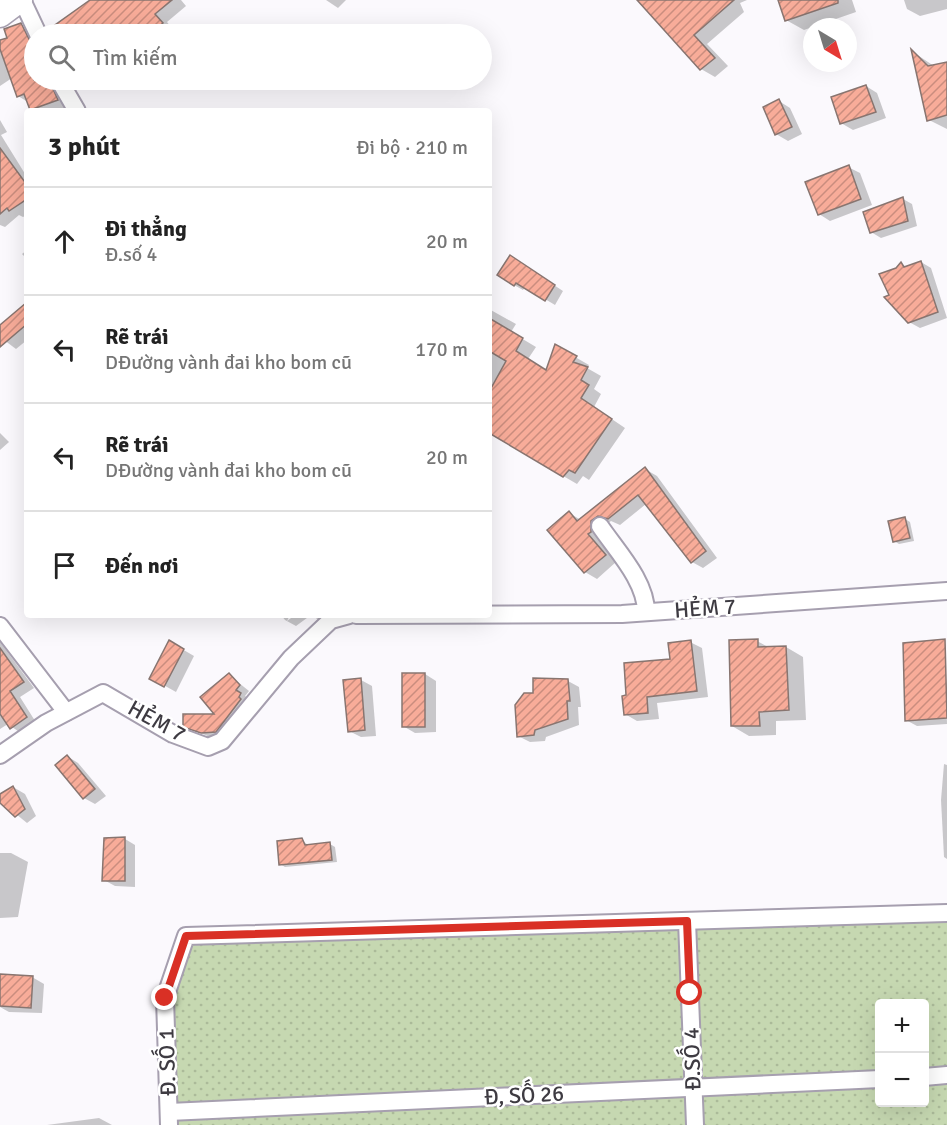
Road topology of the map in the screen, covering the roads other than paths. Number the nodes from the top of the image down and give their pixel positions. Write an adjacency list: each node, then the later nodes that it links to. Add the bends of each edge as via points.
1 (21, 0): 2 (main road); 3 (street)
2 (0, 15)
3 (33, 24)
4 (65, 90): 5 (street)
5 (75, 108)
6 (600, 526): 8 (street, via 646,598)
7 (947, 591): 8 (street, HẺM 7)
8 (646, 612): 9 (street, HẺM 7)
9 (492, 615)
10 (338, 618): 12 (street, HẺM 7, via 331,620 291,658 222,741 208,747 173,734 103,693)
11 (0, 626): 12 (street)
12 (66, 712): 13 (street, HẺM 7)
13 (0, 755)
14 (947, 913): 15 (street); 16 (street)
15 (687, 921): 16 (street); 20 (street, Đ.SỐ 4)
16 (384, 930): 21 (street, Đ. SỐ 1, via 186,936 165,998)
17 (947, 1076): 18 (street)
18 (929, 1077)
19 (875, 1079): 20 (street, Đ, SỐ 26)
20 (693, 1088): 21 (street, Đ, SỐ 26); 22 (street, Đ.SỐ 4)
21 (169, 1119)
22 (695, 1125)

